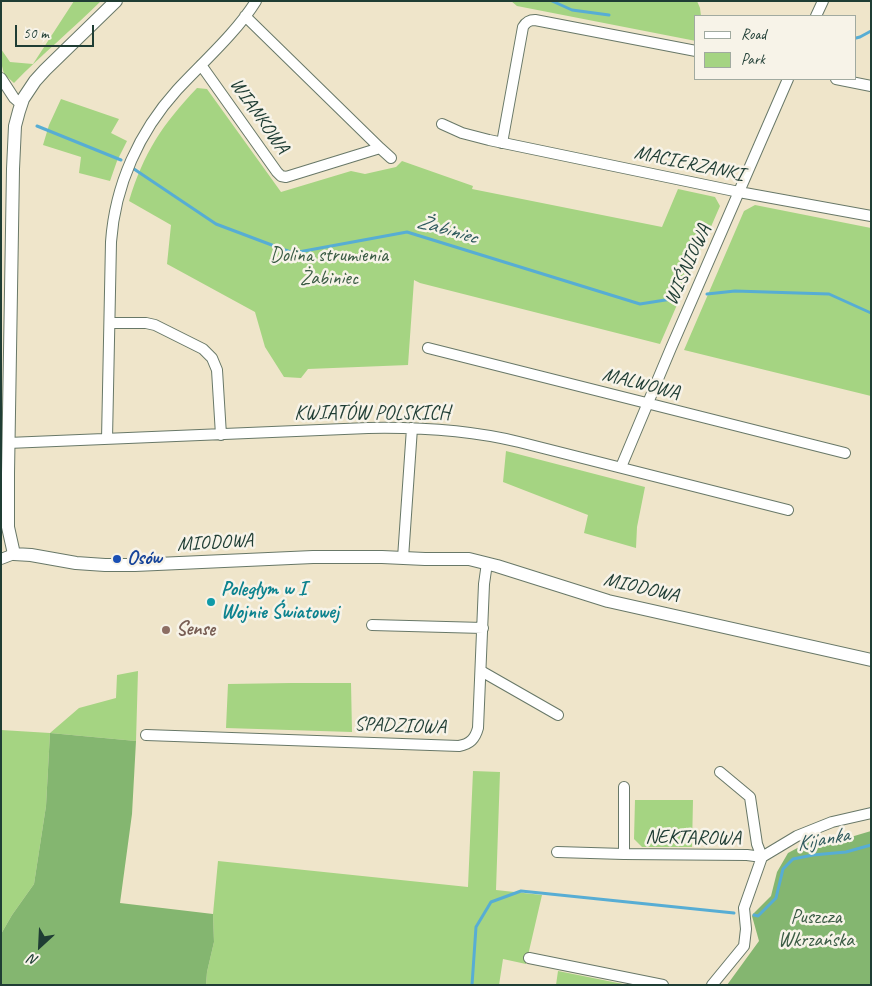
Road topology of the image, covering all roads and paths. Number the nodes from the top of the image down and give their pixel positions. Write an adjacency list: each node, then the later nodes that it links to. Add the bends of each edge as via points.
1 (116, 1): 12 (street, via 45,70)
2 (256, 1): 5 (street)
3 (823, 1): 4 (street)
4 (816, 15)
5 (245, 16): 7 (street); 15 (street)
6 (694, 50): 14 (street, via 530,20 521,34)
7 (201, 65): 15 (street, WIANKOWA, via 281,176); 19 (street, via 155,118 139,144 123,182 112,231)
8 (1, 78): 12 (street)
9 (788, 80): 17 (street, WIŚNIOWA)
10 (841, 80): 11 (street)
11 (871, 86)
12 (21, 104): 25 (street, via 15,126 13,169)
13 (442, 124): 14 (street, MACIERZANKI, via 462,133)
14 (502, 143): 17 (street, MACIERZANKI)
15 (380, 148): 16 (street)
16 (391, 158)
17 (739, 192): 18 (street, MACIERZANKI); 21 (street, WIŚNIOWA)
18 (871, 216)
19 (110, 323): 23 (street, via 155,325 208,353 217,370); 24 (street)
20 (428, 348): 21 (street, MALWOWA)
21 (648, 403): 26 (street, MALWOWA); 27 (street, WIŚNIOWA)
22 (412, 428): 23 (street, KWIATÓW POLSKICH, via 342,428); 27 (street, KWIATÓW POLSKICH, via 483,434); 30 (street)
23 (221, 435): 24 (street, KWIATÓW POLSKICH)
24 (107, 440): 25 (street, KWIATÓW POLSKICH)
25 (8, 443): 29 (street, via 8,526)
26 (845, 453)
27 (621, 467): 28 (street, KWIATÓW POLSKICH)
28 (788, 510)
29 (14, 554): 30 (street, MIODOWA, via 116,565 296,558); 31 (street, MIODOWA)
30 (403, 558): 32 (street, MIODOWA, via 469,559)
31 (1, 559)
32 (487, 564): 34 (street, SPADZIOWA); 35 (street, MIODOWA, via 608,600)
33 (372, 625): 34 (street)
34 (483, 628): 36 (street, SPADZIOWA)
35 (871, 660)
36 (481, 671): 37 (street); 38 (street, SPADZIOWA, via 478,728 474,739 466,745)
37 (558, 715)
38 (146, 735)
39 (720, 772): 44 (street, via 750,797)
40 (624, 786): 43 (street, NEKTAROWA)
41 (871, 813): 44 (street, via 814,829)
42 (558, 852): 43 (street, NEKTAROWA)
43 (624, 854): 44 (street, NEKTAROWA)
44 (762, 857): 47 (street, via 744,908 744,946)
45 (529, 958): 46 (street)
46 (663, 985)
47 (712, 985)

